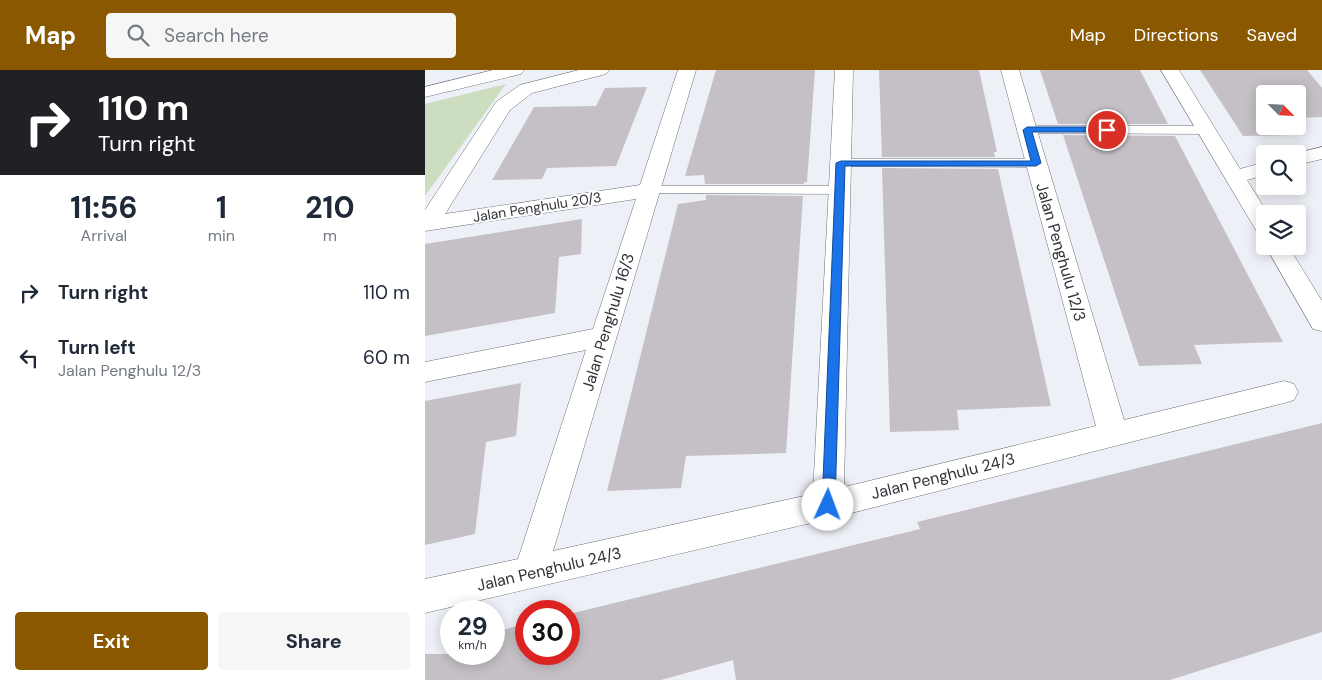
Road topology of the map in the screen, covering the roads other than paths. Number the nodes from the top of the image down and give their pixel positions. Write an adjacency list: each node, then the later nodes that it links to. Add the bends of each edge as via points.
1 (515, 70): 7 (street)
2 (601, 70): 20 (street, via 526,89 503,106)
3 (687, 70): 17 (street, Jalan Penghulu 16/3)
4 (844, 70): 13 (street)
5 (1010, 70): 9 (street, Jalan Penghulu 12/3)
6 (1170, 70): 10 (street)
7 (491, 72): 8 (street)
8 (425, 92)
9 (1027, 130): 10 (lane); 14 (street, Jalan Penghulu 12/3)
10 (1207, 130): 16 (street)
11 (1322, 153): 12 (street)
12 (1306, 157)
13 (841, 163): 14 (lane); 18 (street)
14 (1036, 163): 26 (street, Jalan Penghulu 12/3)
15 (1256, 170): 16 (street)
16 (1239, 175): 19 (street)
17 (650, 190): 18 (lane); 20 (street, Jalan Penghulu 20/3); 23 (street, Jalan Penghulu 16/3)
18 (840, 190): 27 (street)
19 (1256, 209)
20 (426, 224)
21 (1281, 255): 22 (street)
22 (1322, 322)
23 (603, 337): 24 (street); 28 (street, Jalan Penghulu 16/3)
24 (425, 372)
25 (1284, 392): 26 (street, Jalan Penghulu 24/3)
26 (1113, 433): 27 (street, Jalan Penghulu 24/3)
27 (828, 505): 28 (street, Jalan Penghulu 24/3)
28 (530, 574): 29 (street, Jalan Penghulu 24/3)
29 (425, 596)

